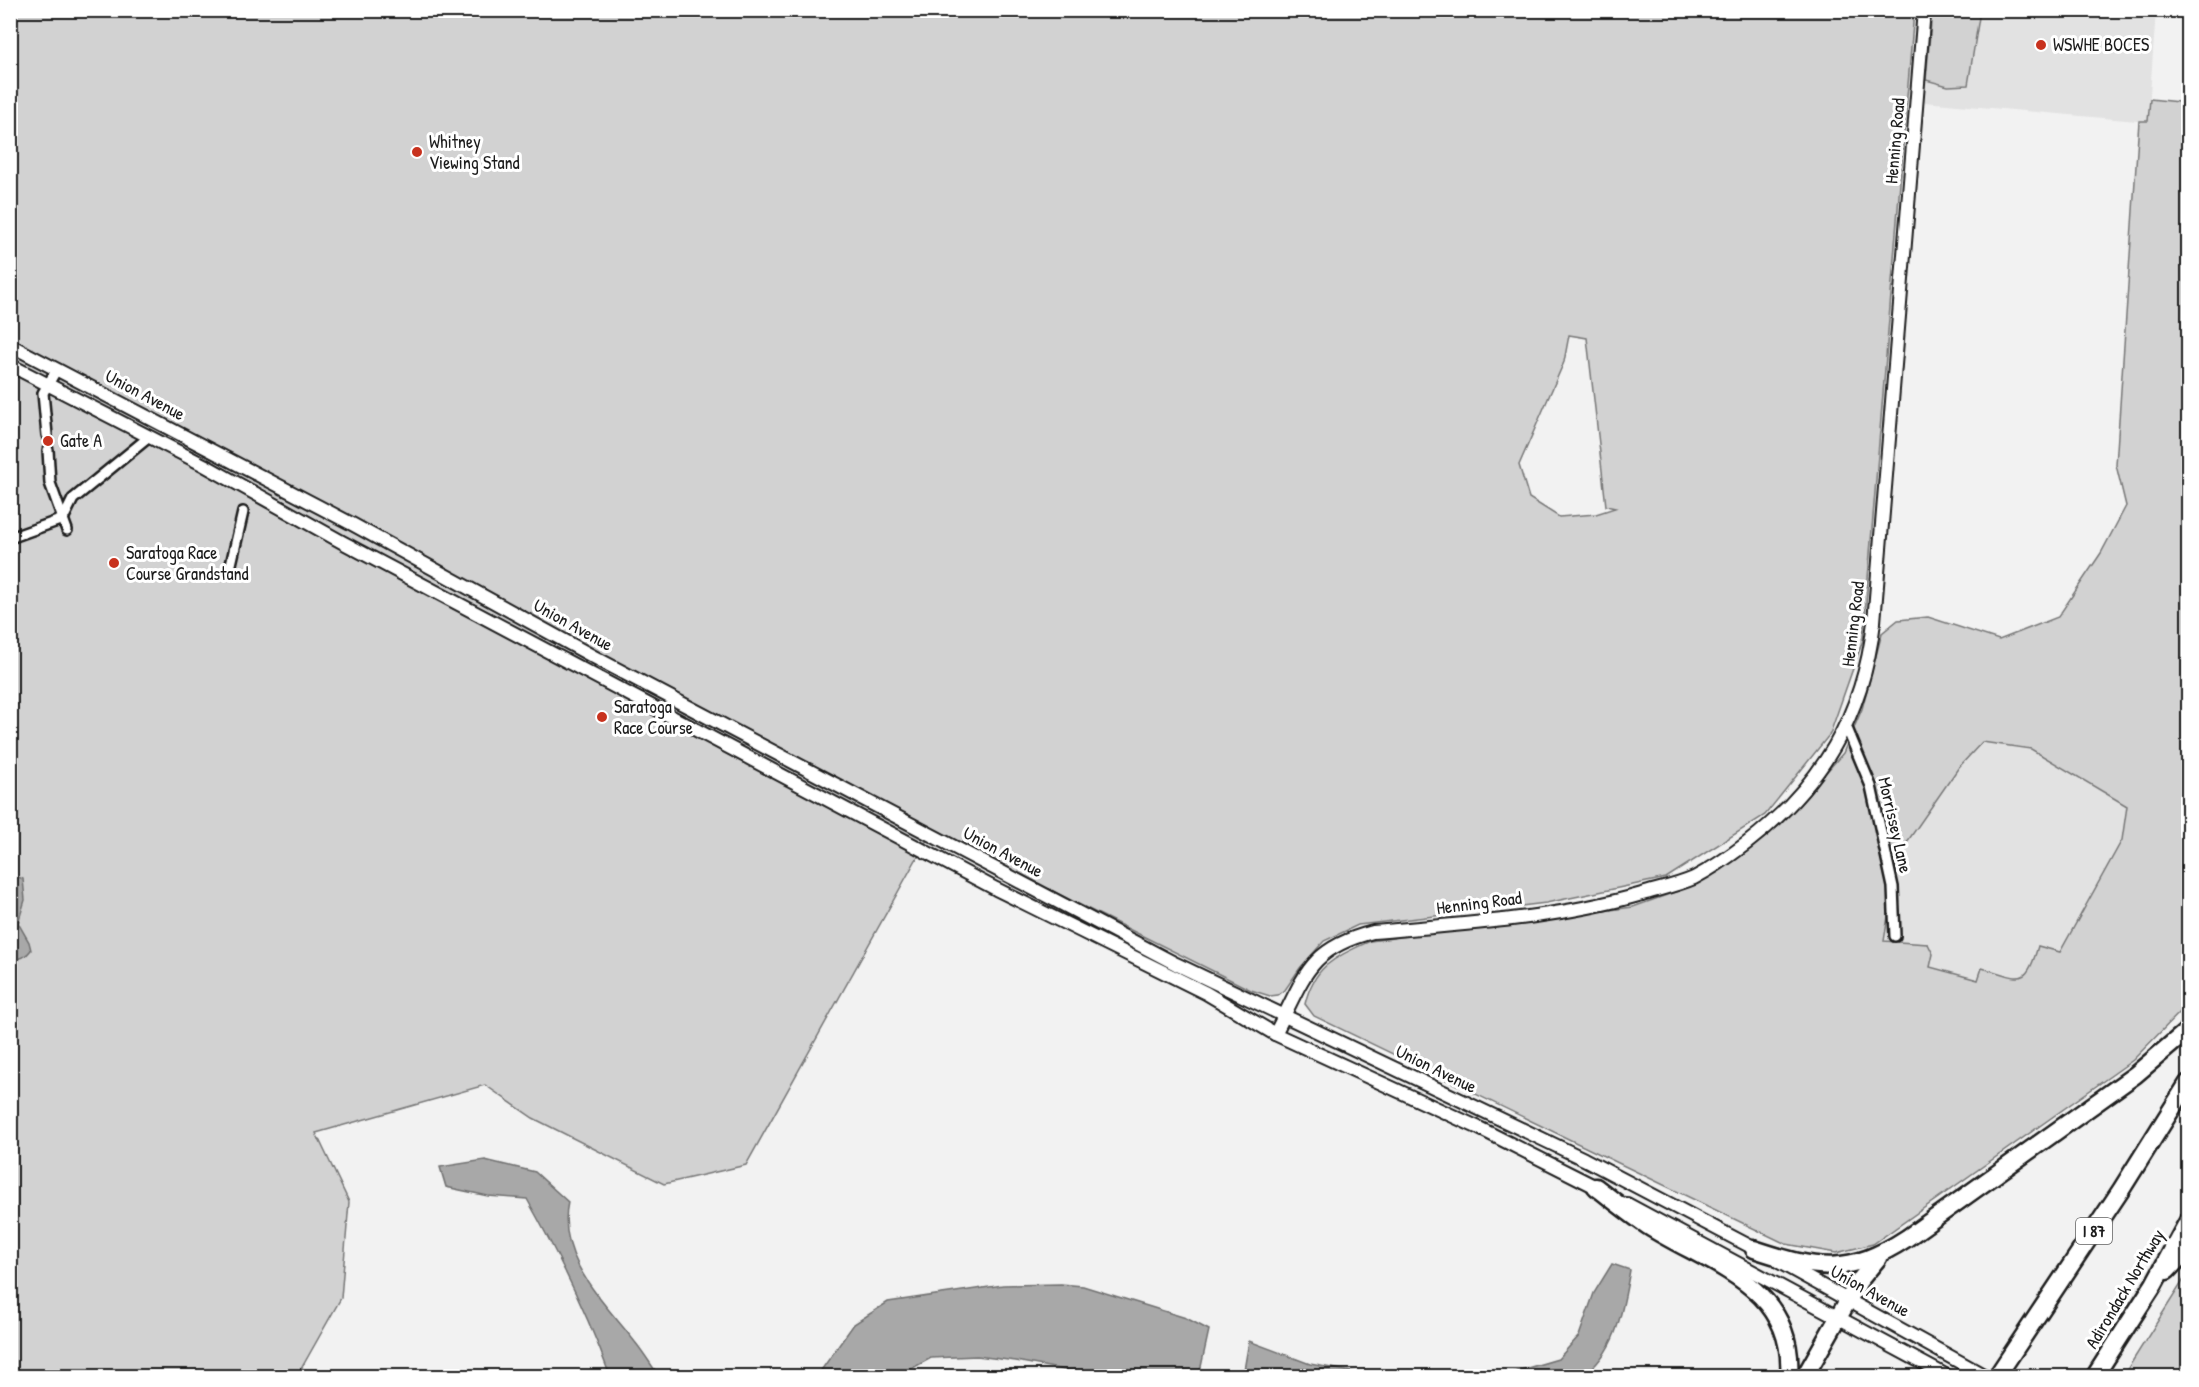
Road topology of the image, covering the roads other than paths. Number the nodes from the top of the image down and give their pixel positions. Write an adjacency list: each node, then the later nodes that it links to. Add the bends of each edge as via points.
1 (1924, 10): 14 (main road, Henning Road, via 1874,622 1862,687)
2 (10, 345): 4 (main road, Union Avenue)
3 (10, 365): 5 (main road, Union Avenue)
4 (57, 369): 5 (street); 16 (main road, Union Avenue, via 1176,964)
5 (48, 384): 6 (street, via 43,393); 7 (main road, Union Avenue)
6 (46, 435)
7 (149, 437): 10 (street, via 73,499); 18 (main road, Union Avenue, via 996,889 1206,993)
8 (48, 450): 10 (street, via 50,483)
9 (243, 512): 13 (street)
10 (63, 519): 11 (street); 12 (street)
11 (67, 530)
12 (10, 538)
13 (229, 573)
14 (1846, 726): 15 (street, Morrissey Lane, via 1871,786 1893,887); 16 (main road, Henning Road, via 1817,772 1778,817 1720,863 1692,879 1600,906 1373,932 1345,939 1309,968)
15 (1895, 936)
16 (1284, 1016): 18 (main road, Henning Road); 22 (main road, Union Avenue, via 1584,1159)
17 (2188, 1030): 23 (highway, via 2135,1075)
18 (1275, 1034): 20 (main road, Union Avenue)
19 (2188, 1083): 32 (highway, I 87)
20 (1596, 1187): 27 (main road, Union Avenue); 28 (highway, via 1648,1226 1734,1273 1762,1296 1786,1340)
21 (2188, 1221): 25 (highway, Adirondack Northway)
22 (1754, 1249): 23 (highway, via 1800,1263 1833,1267 1863,1262); 26 (main road, Union Avenue)
23 (1891, 1249): 26 (highway, via 1866,1270)
24 (2188, 1249): 25 (highway)
25 (2154, 1284): 33 (highway, Adirondack Northway)
26 (1848, 1299): 27 (highway); 31 (main road, Union Avenue)
27 (1839, 1318): 29 (highway); 30 (main road, Union Avenue)
28 (1789, 1377)
29 (1805, 1377)
30 (1947, 1377)
31 (1985, 1377)
32 (1997, 1377)
33 (2095, 1377)

